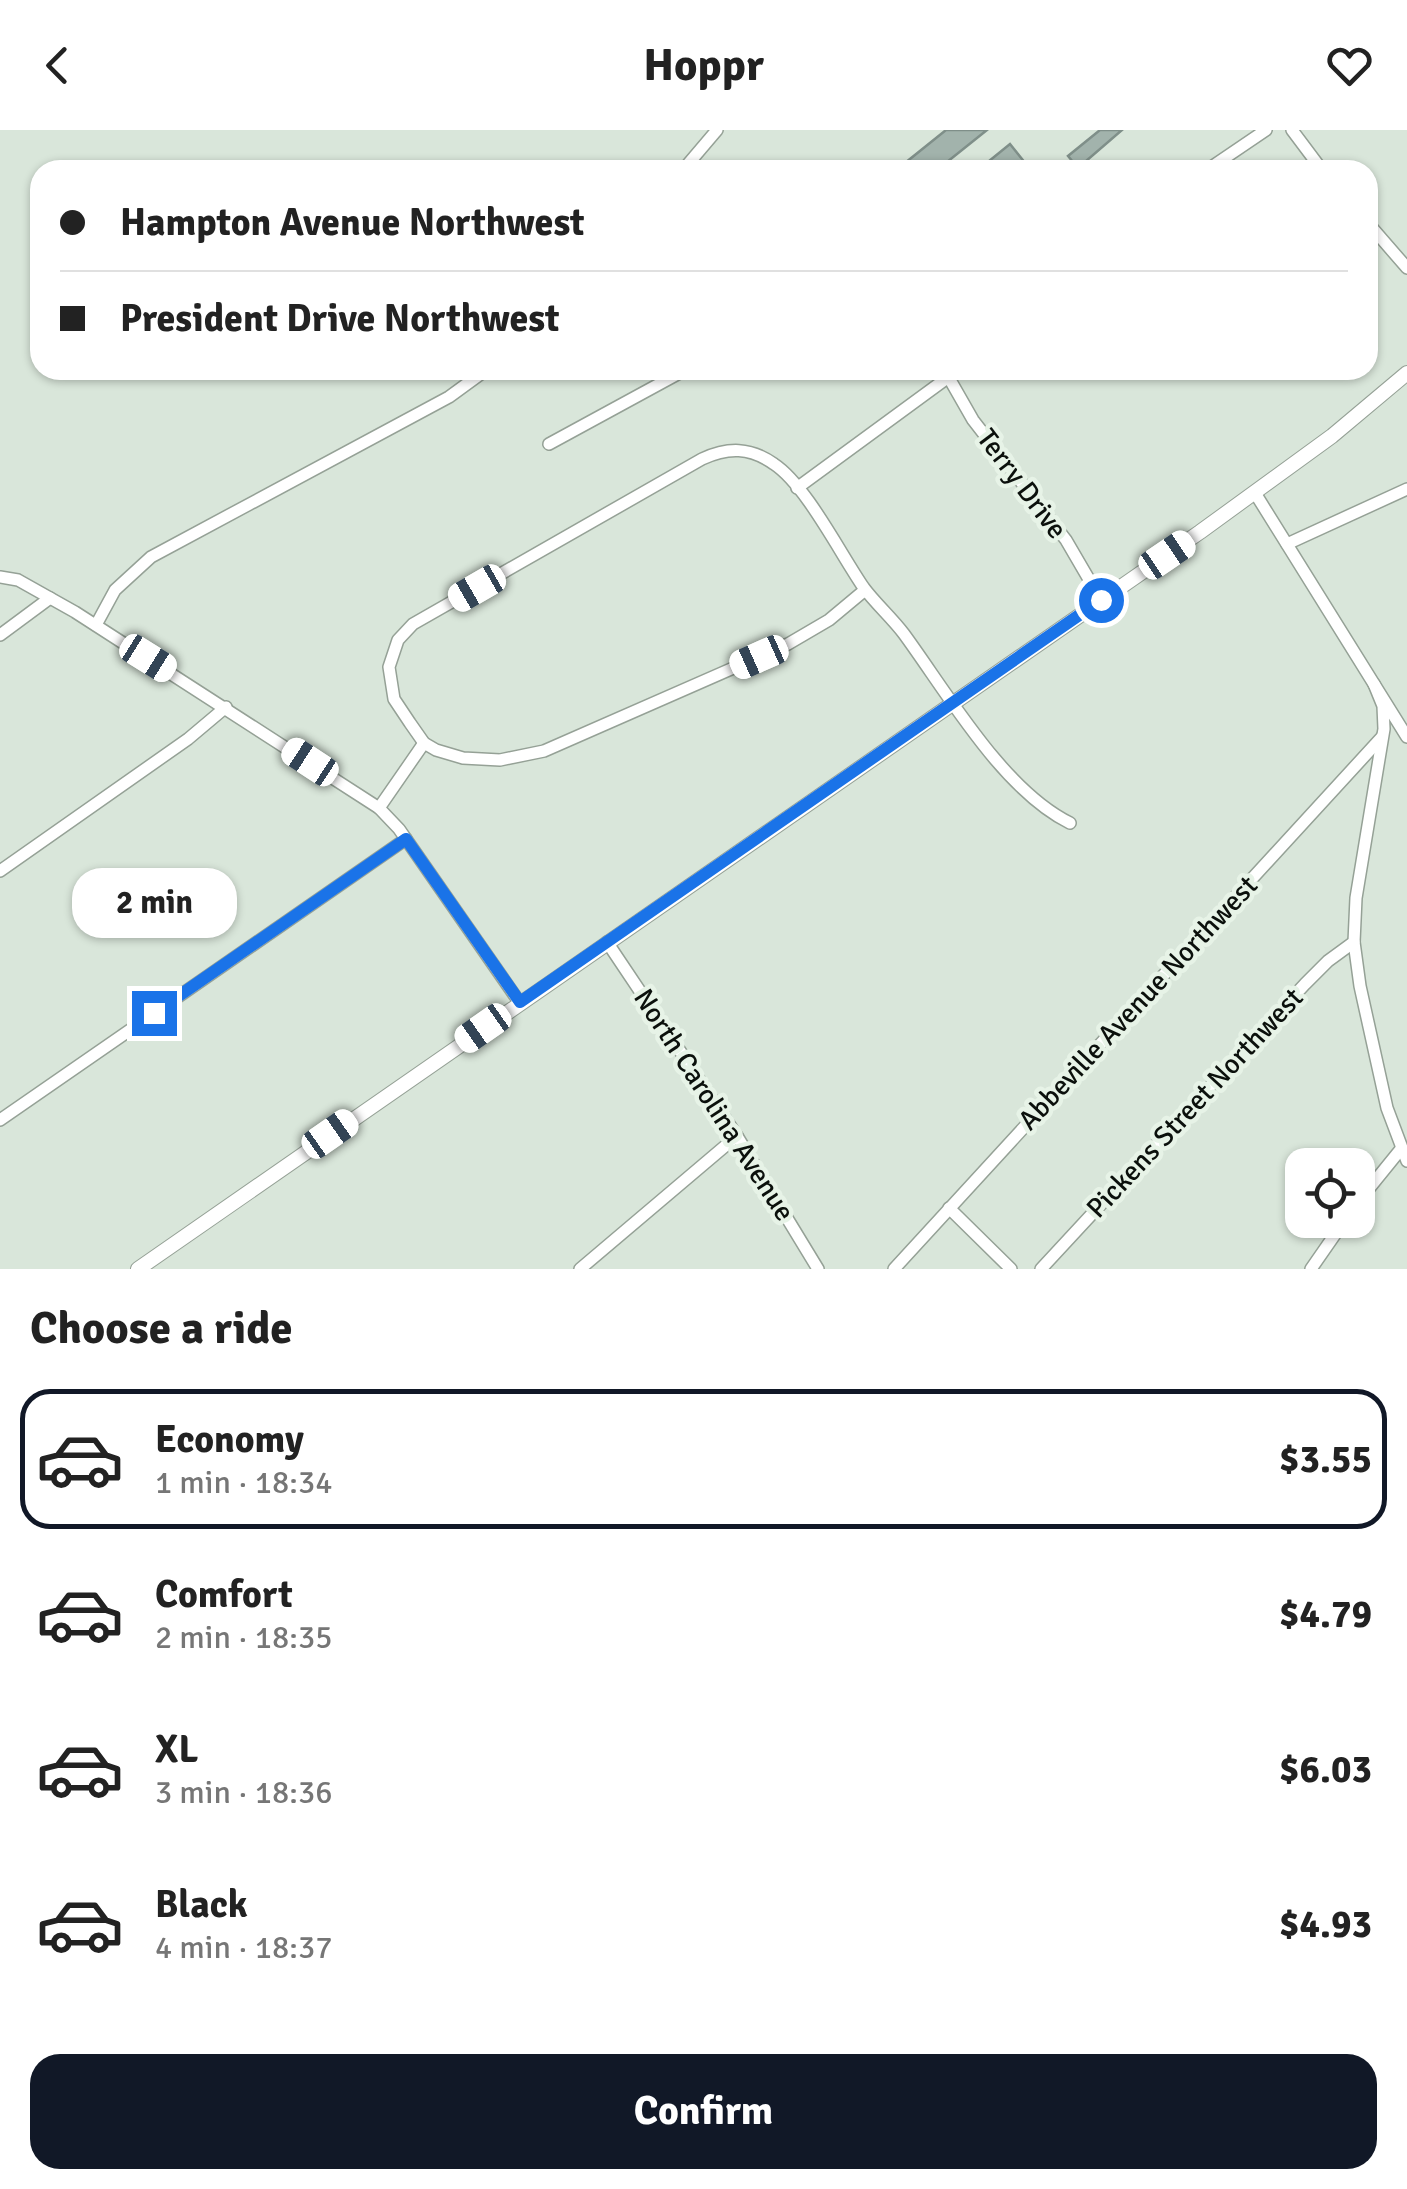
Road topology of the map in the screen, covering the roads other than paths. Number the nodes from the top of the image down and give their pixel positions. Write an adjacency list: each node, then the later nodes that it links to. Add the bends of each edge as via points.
1 (717, 130): 4 (street)
2 (1266, 130): 5 (street)
3 (1292, 130): 6 (street)
4 (691, 160)
5 (1222, 160)
6 (1314, 160)
7 (1378, 235): 8 (street)
8 (1407, 268)
9 (1407, 373): 17 (street)
10 (472, 380): 23 (street, via 151,557 116,590)
11 (666, 380): 14 (street)
12 (939, 380): 15 (street)
13 (953, 380): 22 (street, Terry Drive, via 973,420 1066,540)
14 (549, 444)
15 (797, 488): 20 (street); 30 (street, via 781,469 750,451 713,454 413,624 393,649 389,678 394,699)
16 (1407, 489): 18 (street)
17 (1255, 493): 18 (street); 22 (street)
18 (1288, 544): 25 (street)
19 (0, 577): 21 (street)
20 (866, 590): 26 (street); 30 (street, via 788,644 544,751 477,759)
21 (50, 598): 23 (street); 24 (street)
22 (1101, 600): 26 (street)
23 (96, 624): 27 (street)
24 (0, 635)
25 (1374, 684): 28 (street); 29 (street)
26 (952, 704): 32 (street, via 1025,791); 35 (street)
27 (226, 707): 31 (street); 34 (street)
28 (1405, 729)
29 (1382, 737): 36 (street); 42 (street, Abbeville Avenue Northwest)
30 (424, 743): 31 (street)
31 (379, 808): 33 (street)
32 (1070, 823)
33 (406, 839): 37 (street); 38 (street)
34 (0, 871)
35 (607, 942): 37 (street); 39 (street, North Carolina Avenue)
36 (1354, 942): 40 (street, via 1387,1108); 49 (street, Pickens Street Northwest, via 1305,984)
37 (520, 1002): 44 (street)
38 (0, 1120)
39 (737, 1136): 45 (street); 46 (street, North Carolina Avenue)
40 (1404, 1155): 41 (street)
41 (1375, 1185)
42 (949, 1208): 47 (street, Abbeville Avenue Northwest); 48 (street)
43 (1333, 1238): 50 (street)
44 (138, 1269)
45 (580, 1269)
46 (818, 1269)
47 (894, 1269)
48 (1012, 1269)
49 (1041, 1269)
50 (1311, 1269)

